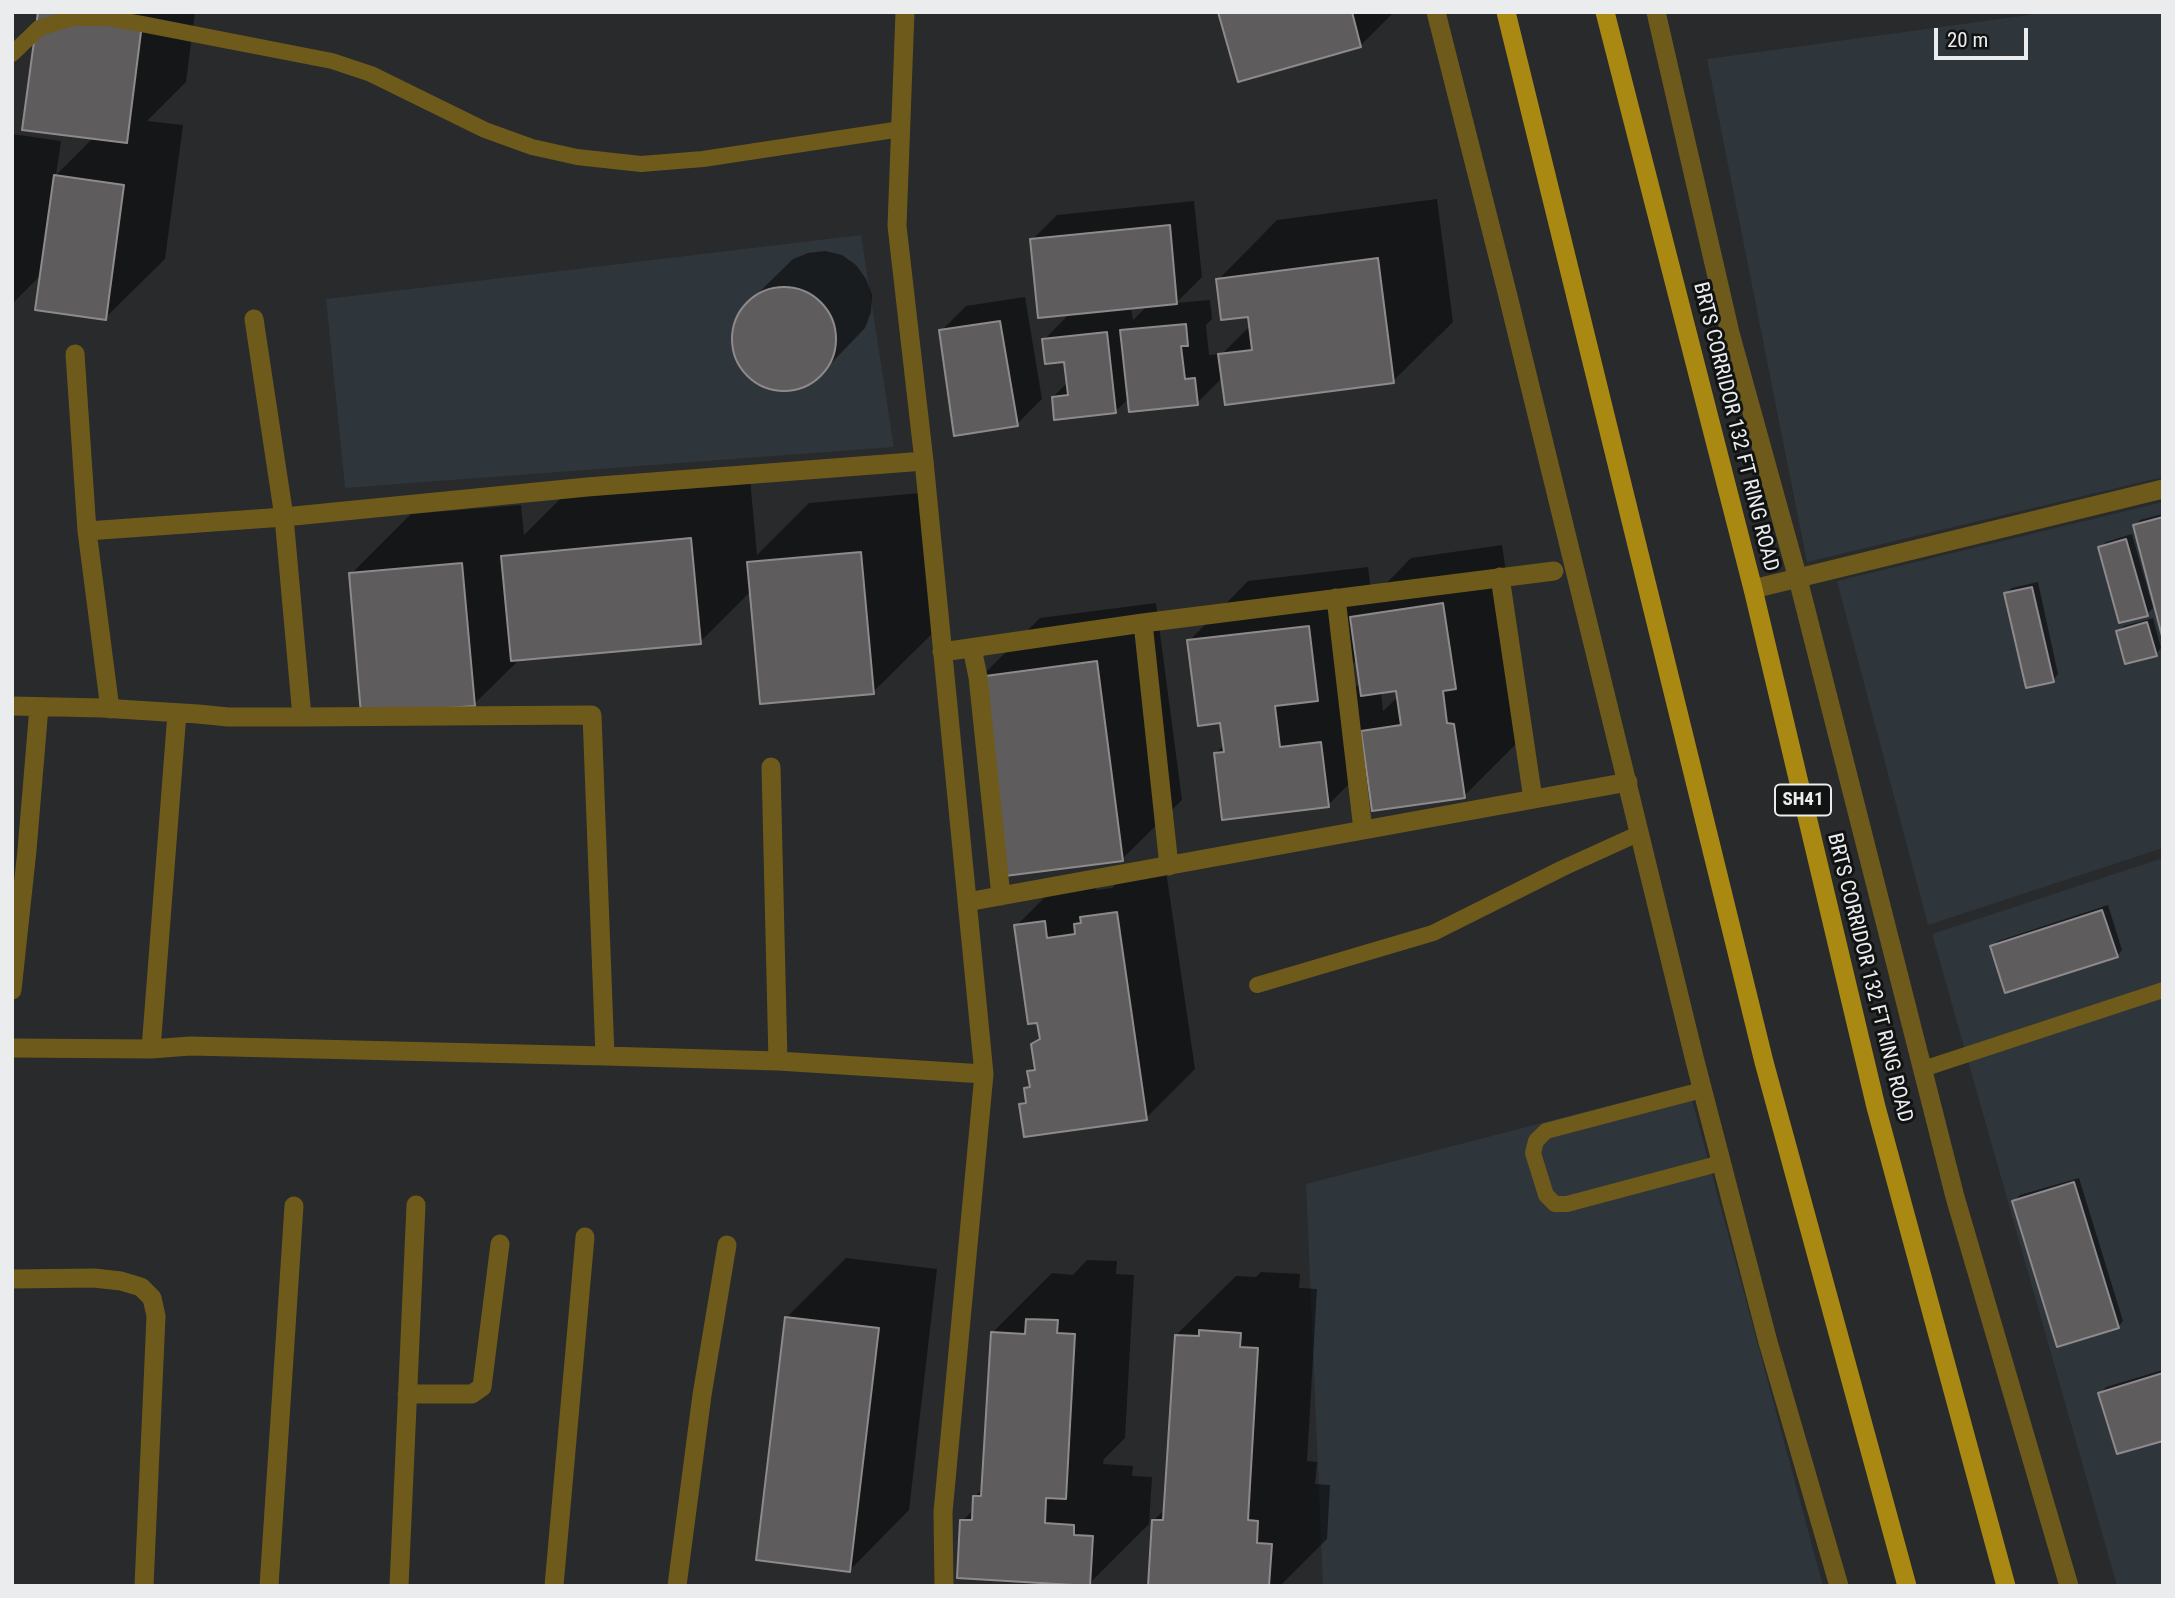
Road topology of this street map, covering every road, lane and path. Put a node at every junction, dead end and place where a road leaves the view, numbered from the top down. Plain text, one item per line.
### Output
1 (905, 12) edge
2 (1436, 12) edge
3 (1506, 12) edge
4 (1605, 12) edge
5 (1656, 12) edge
6 (12, 54) edge
7 (901, 129) junction
8 (254, 319) dead end
9 (75, 354) dead end
10 (924, 461) junction
11 (2163, 489) edge
12 (284, 517) junction
13 (87, 531) junction
14 (1554, 571) dead end
15 (1500, 577) junction
16 (1798, 579) junction
17 (1753, 589) junction
18 (1336, 598) junction
19 (1143, 623) junction
20 (972, 648) junction
21 (942, 652) junction
22 (12, 706) edge
23 (39, 707) junction
24 (110, 709) junction
25 (177, 713) junction
26 (302, 717) junction
27 (771, 767) dead end
28 (1628, 782) junction
29 (1533, 799) junction
30 (1363, 830) junction
31 (1640, 834) junction
32 (1169, 866) junction
33 (1001, 896) junction
34 (967, 902) junction
35 (1256, 985) dead end
36 (12, 990) edge
37 (2163, 990) edge
38 (12, 1048) edge
39 (151, 1049) junction
40 (605, 1056) junction
41 (778, 1061) junction
42 (1923, 1069) junction
43 (984, 1073) junction
44 (1702, 1090) junction
45 (1721, 1163) junction
46 (416, 1205) dead end
47 (294, 1206) dead end
48 (585, 1237) dead end
49 (500, 1244) dead end
50 (727, 1245) dead end
51 (12, 1279) edge
52 (407, 1394) junction
53 (144, 1586) edge
54 (269, 1586) edge
55 (399, 1586) edge
56 (554, 1586) edge
57 (677, 1586) edge
58 (944, 1586) edge
59 (1839, 1586) edge
60 (1907, 1586) edge
61 (2006, 1586) edge
62 (2069, 1586) edge

1 - 7 street
2 - 28 street
3 - 60 main road
4 - 17 main road, BRTS CORRIDOR 132 FT RING ROAD / SH41
5 - 16 street
6 - 7 lane
7 - 10 street
8 - 12 street
9 - 13 street
10 - 12 street
10 - 21 street
11 - 16 street
12 - 13 street
12 - 26 street
13 - 24 street
14 - 15 street
15 - 18 street
15 - 29 street
16 - 17 street
16 - 42 street
17 - 61 main road, BRTS CORRIDOR 132 FT RING ROAD / SH41
18 - 19 street
18 - 30 street
19 - 20 street
19 - 32 street
20 - 21 street
20 - 33 street
21 - 34 street
22 - 23 street
23 - 24 street
23 - 36 street
24 - 25 street
25 - 26 street
25 - 39 street
26 - 40 street
27 - 41 street
28 - 29 street
28 - 31 street
29 - 30 street
30 - 32 street
31 - 35 lane
31 - 44 street
32 - 33 street
33 - 34 street
34 - 43 street
37 - 42 lane
38 - 39 street
39 - 40 street
40 - 41 street
41 - 43 street
42 - 62 street
43 - 58 street
44 - 45 street
44 - 45 lane
45 - 59 street
46 - 52 street
47 - 54 street
48 - 56 street
49 - 52 street
50 - 57 street
51 - 53 street
52 - 55 street

